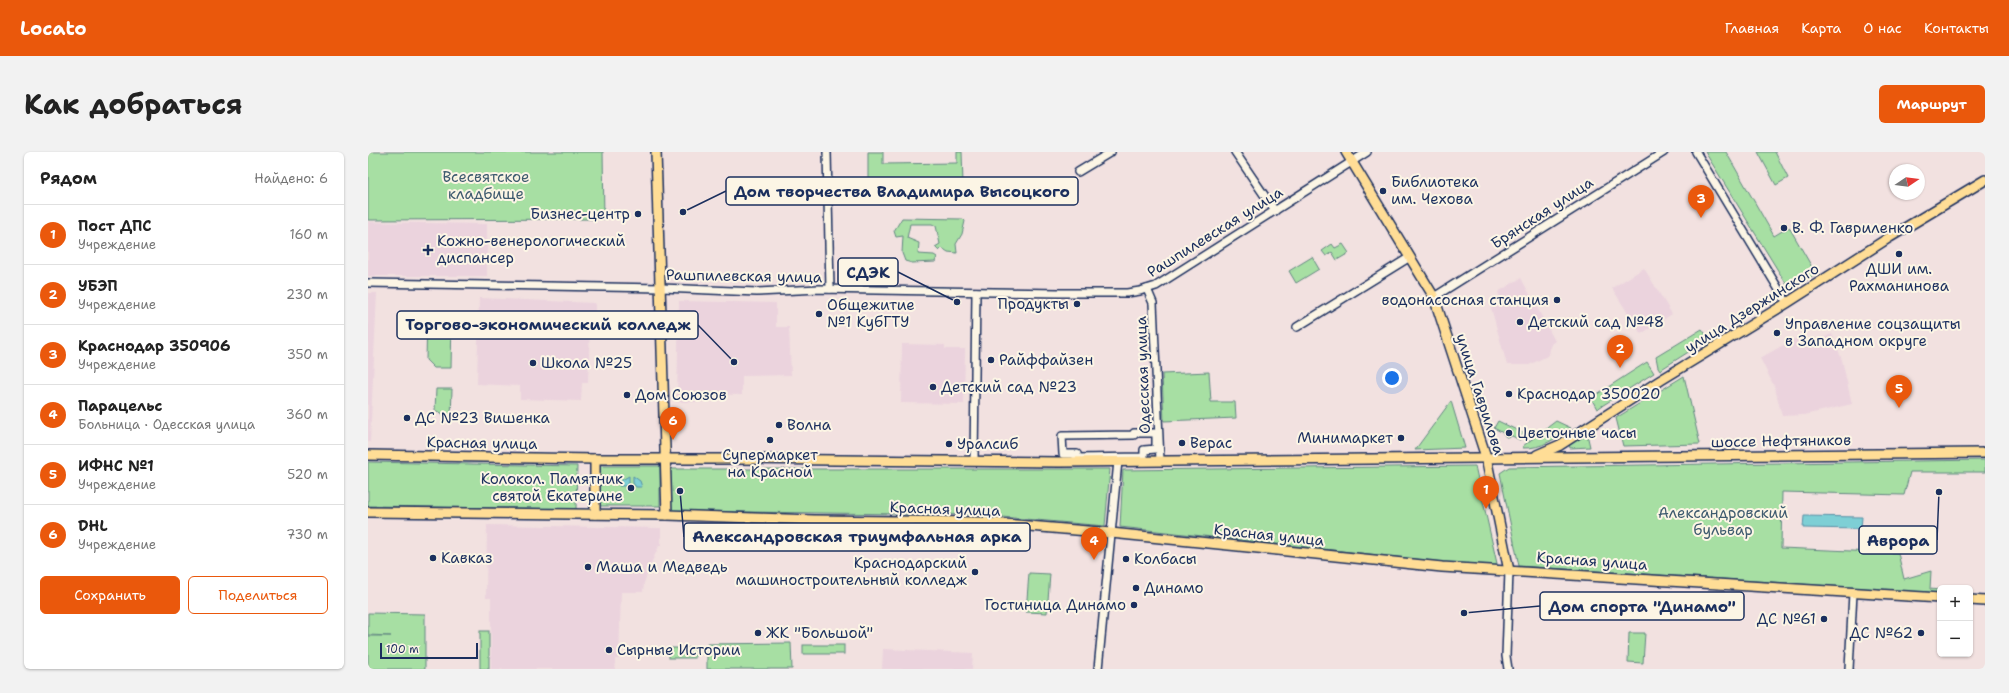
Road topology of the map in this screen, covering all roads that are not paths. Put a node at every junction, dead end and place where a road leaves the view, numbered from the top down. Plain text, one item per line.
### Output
1 (656, 152) edge
2 (827, 152) edge
3 (1111, 152) edge
4 (1235, 152) edge
5 (1346, 152) edge
6 (1367, 152) edge
7 (1664, 152) edge
8 (1696, 152) edge
9 (1352, 162) junction
10 (1078, 172) dead end
11 (1985, 180) edge
12 (1275, 211) junction
13 (1410, 257) junction
14 (368, 283) edge
15 (662, 288) junction
16 (830, 289) junction
17 (1147, 289) junction
18 (976, 292) junction
19 (1434, 297) junction
20 (1787, 303) junction
21 (1297, 327) dead end
22 (1154, 433) joint
23 (1985, 453) edge
24 (368, 455) edge
25 (1532, 456) junction
26 (1486, 457) junction
27 (1502, 457) junction
28 (1577, 458) joint
29 (595, 459) junction
30 (665, 459) junction
31 (974, 460) junction
32 (1118, 461) junction
33 (1160, 461) junction
34 (1490, 477) junction
35 (368, 512) edge
36 (595, 514) junction
37 (667, 515) junction
38 (1111, 533) junction
39 (1509, 571) junction
40 (1853, 593) junction
41 (1937, 598) edge
42 (1973, 600) edge
43 (1985, 601) edge
44 (1098, 669) edge
45 (1508, 669) edge
46 (1849, 669) edge

1 - 15 main road
2 - 16 street
3 - 10 street
4 - 12 street
5 - 9 main road, улица Гаврилова
6 - 9 street, Рашпилевская улица
7 - 19 street, Брянская улица
8 - 20 street
9 - 12 street, Рашпилевская улица
9 - 13 main road, улица Гаврилова
11 - 20 main road, улица Дзержинского
12 - 17 street, Рашпилевская улица
13 - 19 main road, улица Гаврилова
13 - 21 street
14 - 15 street, Рашпилевская улица
15 - 16 street, Рашпилевская улица
15 - 30 main road
16 - 18 street, Рашпилевская улица
17 - 18 street, Рашпилевская улица
17 - 33 street, Одесская улица
18 - 31 street
19 - 26 main road, улица Гаврилова
20 - 25 main road, улица Дзержинского
22 - 22 street
23 - 28 main road, шоссе Нефтяников
24 - 29 main road, Красная улица
25 - 27 main road, Красная улица
25 - 28 main road, Красная улица
26 - 27 main road, Красная улица
26 - 33 main road, Красная улица
26 - 34 main road, улица Гаврилова
27 - 34 main road
29 - 30 main road, Красная улица
29 - 36 main road
30 - 31 main road, Красная улица
30 - 37 main road
31 - 32 main road, Красная улица
32 - 33 main road, Красная улица
32 - 38 street
34 - 39 main road, улица Гаврилова
35 - 36 main road, Красная улица
36 - 37 main road, Красная улица
37 - 38 main road, Красная улица
38 - 39 main road, Красная улица
38 - 44 street
39 - 40 main road, Красная улица
39 - 45 street, улица Гаврилова
40 - 41 main road, Красная улица
40 - 46 street
42 - 43 main road

